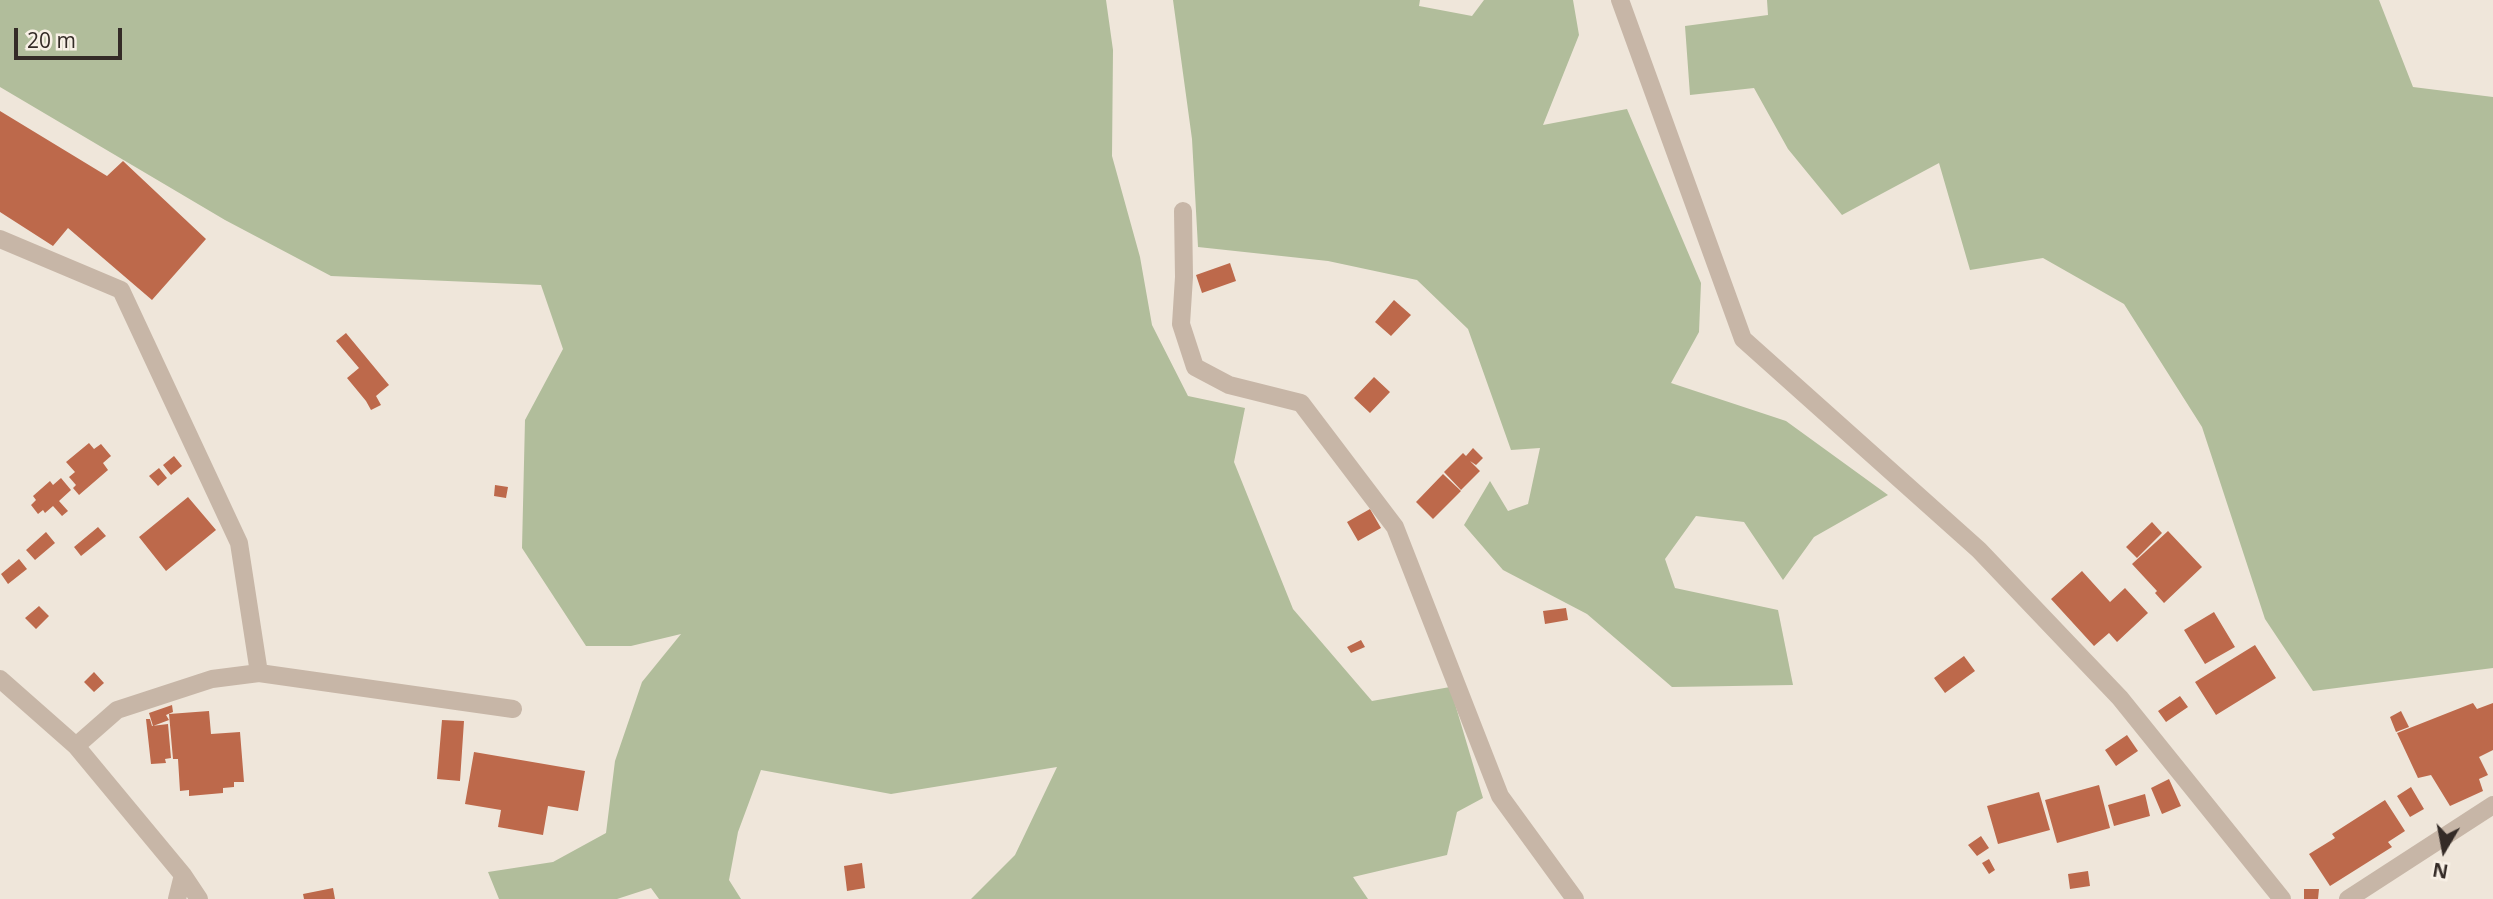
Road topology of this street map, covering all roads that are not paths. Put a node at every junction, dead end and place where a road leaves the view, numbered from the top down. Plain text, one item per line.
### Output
1 (1620, 0) edge
2 (1183, 211) dead end
3 (0, 239) edge
4 (259, 673) junction
5 (0, 679) edge
6 (513, 709) dead end
7 (76, 746) junction
8 (2493, 805) edge
9 (183, 875) junction
10 (177, 899) edge
11 (199, 899) edge
12 (1575, 899) edge
13 (2283, 899) edge
14 (2348, 899) edge

1 - 13 street
2 - 12 street
3 - 4 street
4 - 6 street
4 - 7 street
5 - 7 street
7 - 9 street
8 - 14 street
9 - 10 street
9 - 11 street

